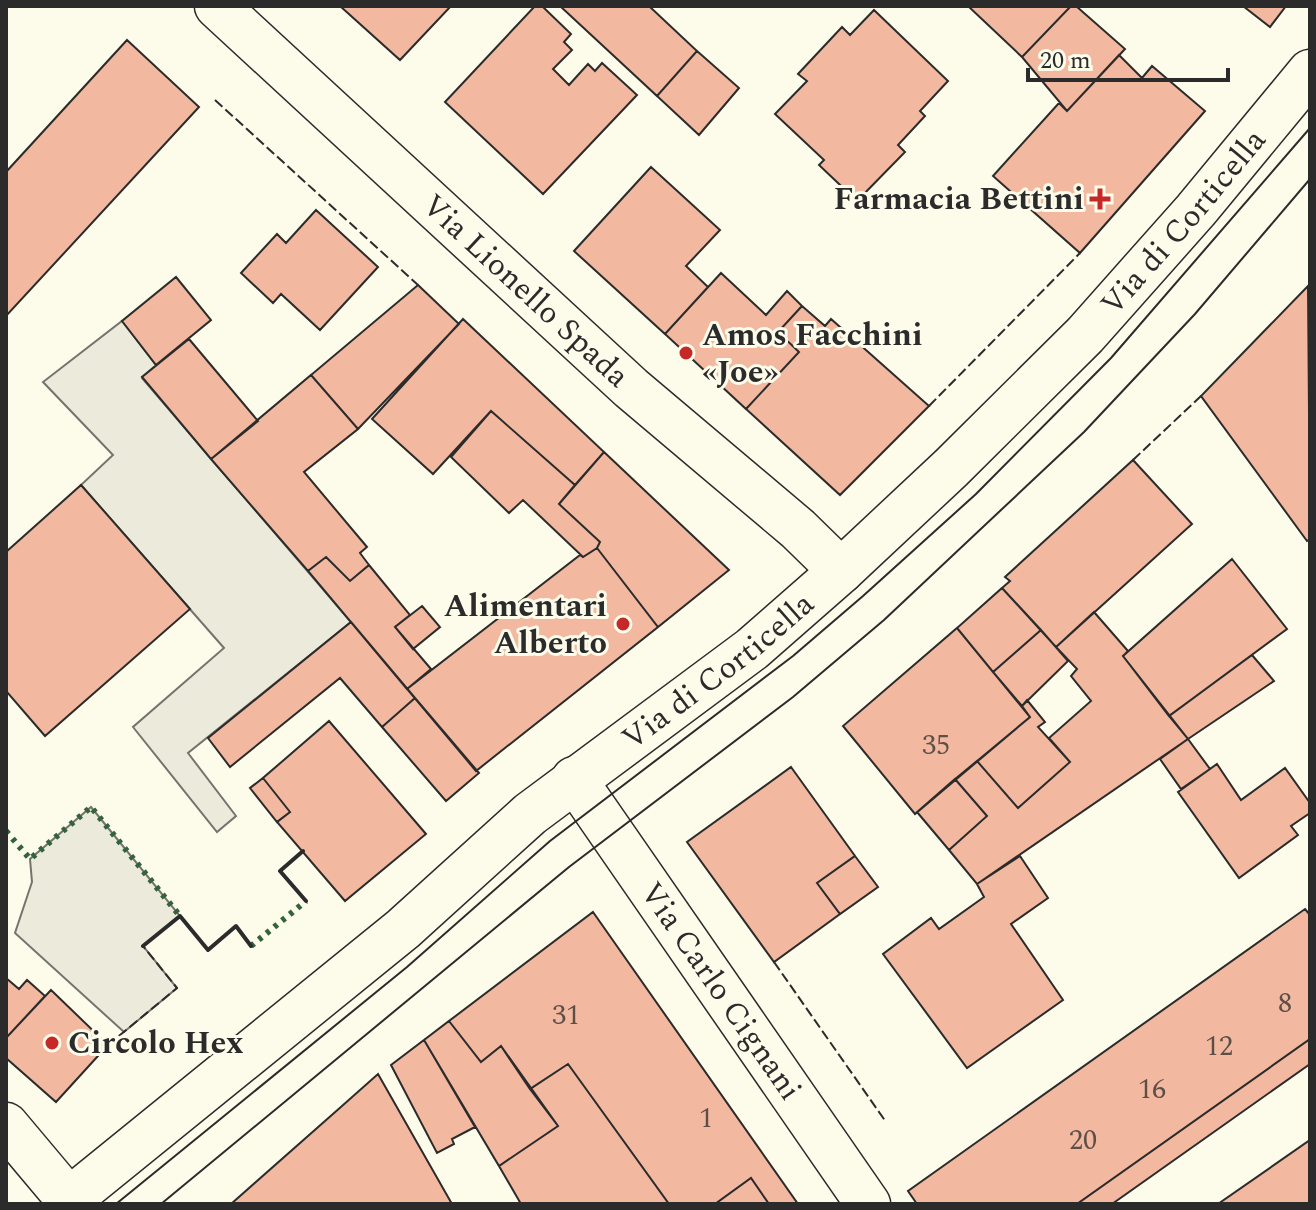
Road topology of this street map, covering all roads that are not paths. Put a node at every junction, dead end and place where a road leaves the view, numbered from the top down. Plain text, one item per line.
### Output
1 (217, 6) edge
2 (1310, 72) edge
3 (841, 571) junction
4 (574, 779) junction
5 (6, 1125) edge
6 (66, 1202) edge
7 (868, 1204) edge

1 - 3 main road, Via Lionello Spada
2 - 3 main road, Via di Corticella
3 - 4 main road, Via di Corticella
4 - 6 main road, Via di Corticella
4 - 7 main road, Via Carlo Cignani
5 - 6 main road

